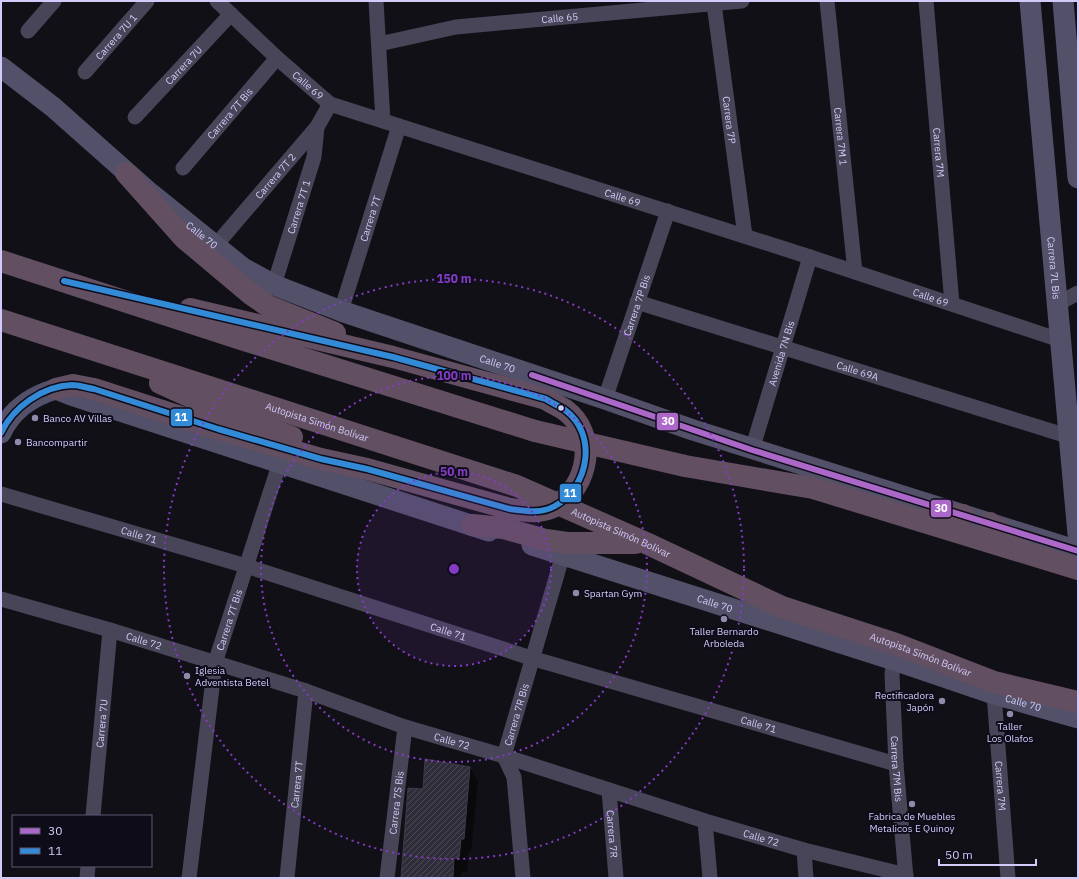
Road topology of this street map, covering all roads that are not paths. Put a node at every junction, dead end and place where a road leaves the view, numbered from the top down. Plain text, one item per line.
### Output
1 (54, 1) edge
2 (147, 1) edge
3 (217, 1) edge
4 (376, 1) edge
5 (742, 1) edge
6 (827, 1) edge
7 (926, 1) edge
8 (1030, 1) edge
9 (1063, 1) edge
10 (714, 4) junction
11 (231, 14) junction
12 (28, 31) dead end
13 (379, 44) junction
14 (277, 58) junction
15 (1, 67) edge
16 (85, 72) dead end
17 (330, 104) junction
18 (135, 117) dead end
19 (383, 121) junction
20 (399, 126) junction
21 (317, 127) junction
22 (183, 168) dead end
23 (126, 174) junction
24 (1078, 178) edge
25 (668, 211) junction
26 (745, 236) junction
27 (216, 246) junction
28 (810, 257) junction
29 (1, 261) edge
30 (855, 272) junction
31 (64, 281) junction
32 (274, 285) junction
33 (1078, 293) edge
34 (637, 302) junction
35 (952, 304) junction
36 (1057, 304) junction
37 (341, 311) junction
38 (1, 320) edge
39 (51, 335) junction
40 (1060, 340) junction
41 (782, 347) junction
42 (393, 357) junction
43 (56, 389) junction
44 (605, 399) junction
45 (1, 433) edge
46 (1073, 438) edge
47 (752, 450) junction
48 (280, 462) junction
49 (367, 469) junction
50 (1, 494) edge
51 (963, 515) junction
52 (917, 520) junction
53 (990, 523) junction
54 (472, 525) junction
55 (1078, 534) edge
56 (646, 543) junction
57 (1078, 551) edge
58 (1028, 553) junction
59 (563, 554) junction
60 (246, 566) junction
61 (1078, 569) edge
62 (1, 599) edge
63 (110, 630) junction
64 (895, 652) junction
65 (532, 658) junction
66 (215, 663) junction
67 (994, 688) junction
68 (306, 691) junction
69 (1078, 702) edge
70 (1078, 718) edge
71 (405, 727) junction
72 (504, 756) junction
73 (896, 764) junction
74 (609, 790) junction
75 (92, 815) edge
76 (705, 821) junction
77 (804, 850) junction
78 (88, 867) edge
79 (906, 876) edge
80 (87, 878) edge
81 (189, 878) edge
82 (287, 878) edge
83 (387, 878) edge
84 (523, 878) edge
85 (616, 878) edge
86 (710, 878) edge
87 (806, 878) edge
88 (1008, 878) edge

1 - 12 street
2 - 16 street, Carrera 7U 1
3 - 11 street, Calle 69
4 - 13 street
5 - 10 street, Calle 65
6 - 30 street, Carrera 7M 1
7 - 35 street, Carrera 7M
8 - 36 street, Carrera 7L Bis
9 - 24 street
10 - 13 street, Calle 65
10 - 26 street, Carrera 7P
11 - 14 street, Calle 69
11 - 18 street, Carrera 7U
13 - 19 street
14 - 17 street, Calle 69
14 - 22 street, Carrera 7T Bis
15 - 23 street, Calle 70
17 - 19 street, Calle 69
17 - 21 street, Carrera 7T 2
19 - 20 street, Calle 69
20 - 25 street, Calle 69
20 - 37 street, Carrera 7T
21 - 27 street, Carrera 7T 2
21 - 32 street, Carrera 7T 1
23 - 27 street, Calle 70
23 - 42 highway
25 - 26 street, Calle 69
25 - 34 street, Carrera 7P Bis
26 - 28 street, Calle 69
27 - 32 street, Calle 70
28 - 30 street, Calle 69
28 - 41 street, Avenida 7N Bis
29 - 31 highway
30 - 35 street, Calle 69
31 - 42 highway
31 - 52 highway
32 - 37 street, Calle 70
33 - 36 street
34 - 41 street, Calle 69A
34 - 44 street, Carrera 7P Bis
35 - 40 street, Calle 69
36 - 40 street, Carrera 7L Bis
37 - 44 street, Calle 70
38 - 39 highway, Autopista Simón Bolívar
39 - 49 highway
39 - 56 highway, Autopista Simón Bolívar
40 - 46 street, Carrera 7L Bis
41 - 46 street, Calle 69A
41 - 47 street, Avenida 7N Bis
42 - 49 highway, bridge
43 - 45 street
43 - 48 street, Calle 70
43 - 49 highway
44 - 47 street, Calle 70
46 - 55 street, Carrera 7L Bis
47 - 51 street, Calle 70
48 - 54 street, Calle 70
48 - 60 street, Carrera 7T Bis
50 - 60 street, Calle 71
51 - 52 highway
51 - 53 street, Calle 70
52 - 58 highway
53 - 57 street, Calle 70
53 - 58 highway
54 - 56 highway
54 - 59 street, Calle 70
56 - 64 highway, Autopista Simón Bolívar
58 - 61 highway
59 - 64 street, Calle 70
59 - 65 street, Carrera 7R Bis
60 - 65 street, Calle 71
60 - 66 street, Carrera 7T Bis
62 - 63 street, Calle 72
63 - 66 street, Calle 72
63 - 75 street, Carrera 7U
64 - 67 highway, Autopista Simón Bolívar
64 - 67 highway
64 - 73 street, Carrera 7M Bis
65 - 72 street, Carrera 7R Bis
65 - 73 street, Calle 71
66 - 68 street, Calle 72
66 - 81 street, Carrera 7T Bis
67 - 69 highway, Autopista Simón Bolívar
67 - 70 street, Calle 70
67 - 88 street, Carrera 7M
68 - 71 street, Calle 72
68 - 82 street, Carrera 7T
71 - 72 street, Calle 72
71 - 83 street, Carrera 7S Bis
72 - 74 street, Calle 72
72 - 84 street, Carrera 7R Bis
73 - 79 street, Carrera 7M Bis
74 - 76 street, Calle 72
74 - 85 street, Carrera 7R
76 - 77 street, Calle 72
76 - 86 street
77 - 79 street, Calle 72
77 - 87 street
78 - 80 street

